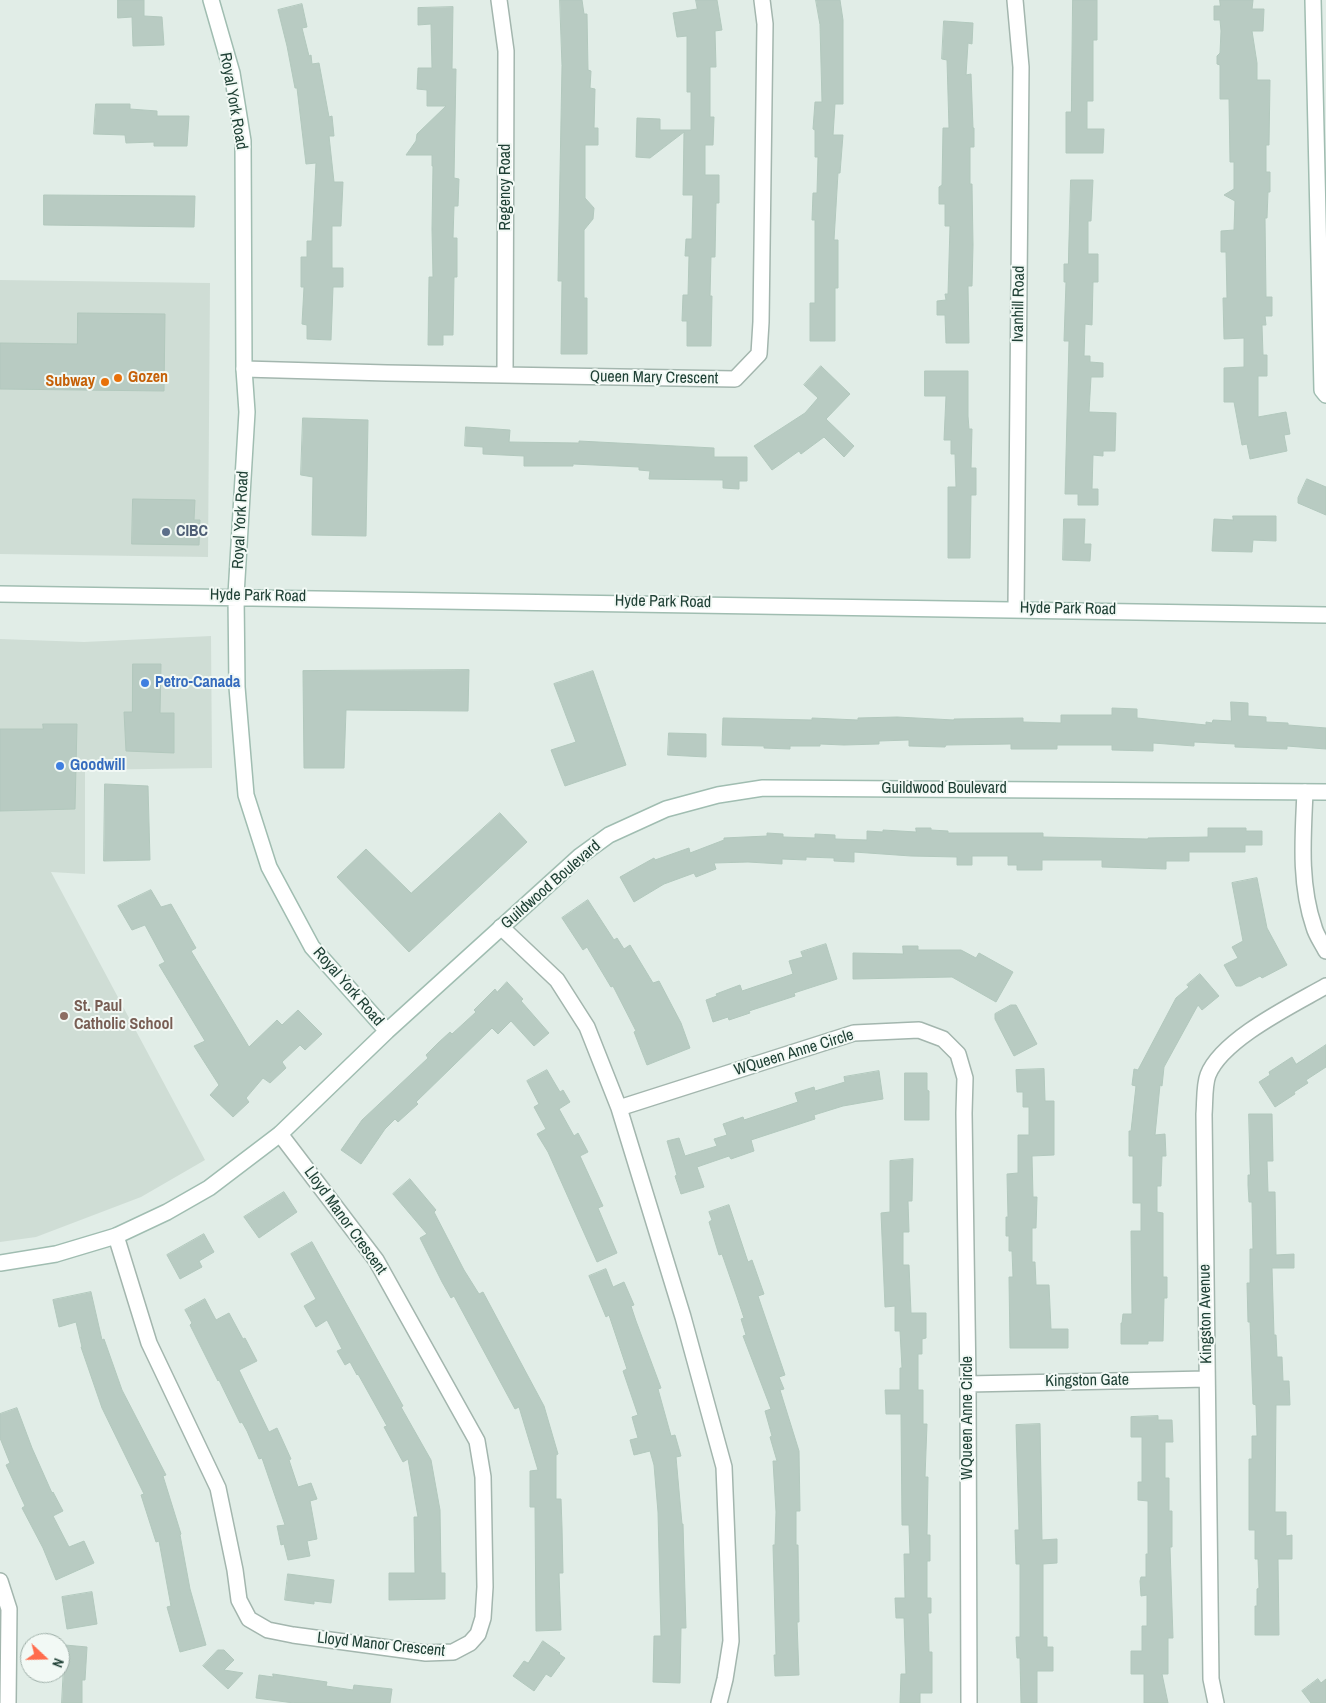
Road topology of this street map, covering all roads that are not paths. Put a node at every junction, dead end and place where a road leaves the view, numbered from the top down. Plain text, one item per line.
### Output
1 (211, 0) edge
2 (499, 0) edge
3 (762, 0) edge
4 (1015, 0) edge
5 (1313, 0) edge
6 (1320, 105) edge
7 (244, 369) junction
8 (506, 375) junction
9 (1326, 395) edge
10 (0, 594) edge
11 (236, 595) junction
12 (1016, 607) junction
13 (1326, 614) edge
14 (1305, 792) junction
15 (1326, 792) edge
16 (501, 926) junction
17 (1326, 951) edge
18 (1326, 986) edge
19 (387, 1031) junction
20 (619, 1108) junction
21 (280, 1134) junction
22 (116, 1236) junction
23 (0, 1263) edge
24 (1207, 1379) junction
25 (968, 1384) junction
26 (0, 1581) edge
27 (8, 1703) edge
28 (719, 1703) edge
29 (969, 1703) edge
30 (1216, 1703) edge

1 - 7 street, Royal York Road
2 - 8 street, Regency Road
3 - 8 street, Queen Mary Crescent
4 - 12 street, Ivanhill Road
5 - 6 street
6 - 9 street
7 - 8 street, Queen Mary Crescent
7 - 11 street, Royal York Road
10 - 11 street, Hyde Park Road
11 - 12 street, Hyde Park Road
11 - 19 street, Royal York Road
12 - 13 street, Hyde Park Road
14 - 15 street, Guildwood Boulevard
14 - 16 street, Guildwood Boulevard
14 - 17 street
16 - 19 street, Guildwood Boulevard
16 - 20 street
18 - 24 street, Kingston Avenue
19 - 21 street, Guildwood Boulevard
20 - 25 street, WQueen Anne Circle
20 - 28 street
21 - 22 street, Guildwood Boulevard
21 - 22 street, Lloyd Manor Crescent
22 - 23 street, Guildwood Boulevard
24 - 25 street, Kingston Gate
24 - 30 street, Kingston Avenue
25 - 29 street, WQueen Anne Circle
26 - 27 street

